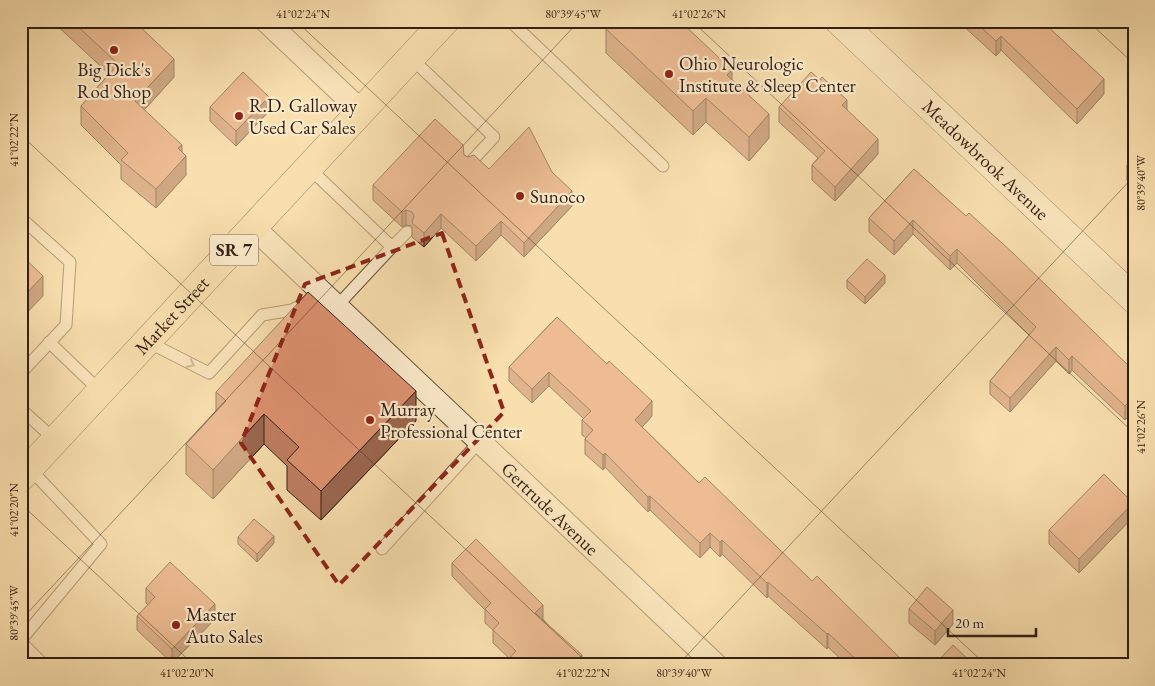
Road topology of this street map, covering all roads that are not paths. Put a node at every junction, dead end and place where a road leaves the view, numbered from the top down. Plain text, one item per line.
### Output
1 (266, 21) edge
2 (510, 21) edge
3 (839, 21) edge
4 (435, 27) edge
5 (411, 58) junction
6 (361, 111) junction
7 (469, 164) edge
8 (663, 166) dead end
9 (309, 168) junction
10 (21, 218) edge
11 (254, 228) junction
12 (407, 232) dead end
13 (392, 247) junction
14 (330, 299) junction
15 (1134, 300) edge
16 (49, 342) junction
17 (148, 342) junction
18 (21, 373) edge
19 (101, 392) junction
20 (21, 409) edge
21 (56, 441) junction
22 (480, 442) junction
23 (25, 473) edge
24 (382, 549) dead end
25 (21, 641) edge
26 (44, 665) edge
27 (716, 665) edge

1 - 6 street
2 - 8 lane
3 - 15 street, Meadowbrook Avenue
4 - 5 main road, Market Street / SR 7
5 - 6 main road, Market Street / SR 7
5 - 7 lane
6 - 9 main road, Market Street / SR 7
9 - 11 main road, Market Street / SR 7
9 - 13 lane
10 - 16 lane
11 - 14 street, Gertrude Avenue
11 - 17 main road, Market Street / SR 7
12 - 13 lane
13 - 14 lane
17 -> 14 lane
14 - 22 street, Gertrude Avenue
16 - 18 lane
16 - 19 lane
17 - 19 main road, Market Street / SR 7
19 - 21 main road, Market Street / SR 7
20 - 21 lane
21 - 23 main road, Market Street / SR 7
22 - 24 lane
22 - 27 street, Gertrude Avenue
23 - 25 lane
25 - 26 lane

